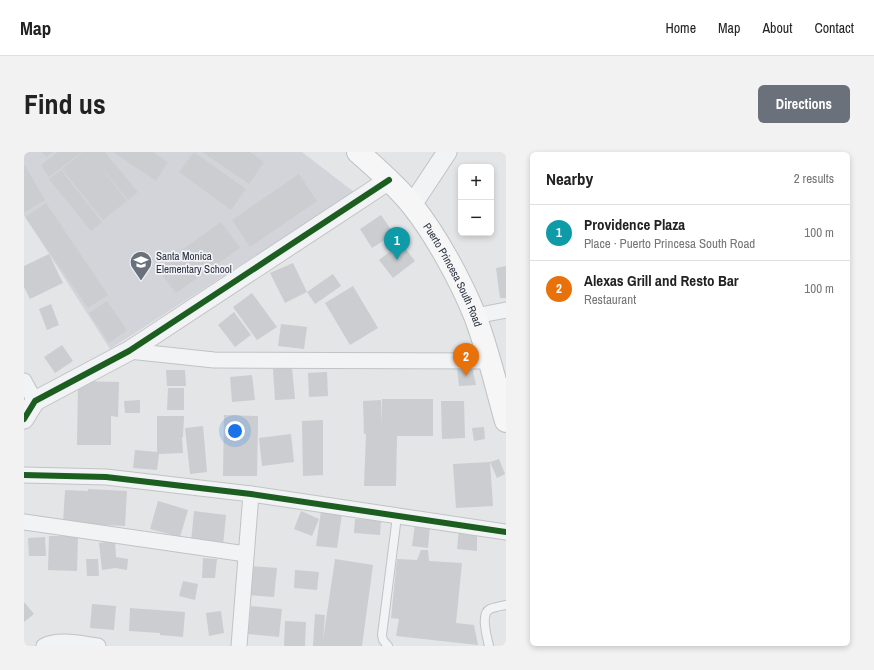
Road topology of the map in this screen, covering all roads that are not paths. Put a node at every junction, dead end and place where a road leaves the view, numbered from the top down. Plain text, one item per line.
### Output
1 (358, 152) edge
2 (447, 152) edge
3 (389, 180) junction
4 (412, 205) junction
5 (506, 310) edge
6 (475, 316) junction
7 (129, 351) junction
8 (489, 361) junction
9 (24, 381) edge
10 (35, 401) junction
11 (24, 418) edge
12 (506, 421) edge
13 (24, 475) edge
14 (251, 494) junction
15 (397, 516) junction
16 (24, 522) edge
17 (506, 532) edge
18 (246, 554) junction
19 (506, 605) edge
20 (44, 646) edge
21 (98, 646) edge
22 (239, 646) edge
23 (388, 646) edge
24 (489, 646) edge

1 - 3 main road, Puerto Princesa South Road
2 - 4 street
3 - 4 main road, Puerto Princesa South Road
3 - 7 street
4 - 6 main road, Puerto Princesa South Road
5 - 6 street
6 - 8 main road, Puerto Princesa South Road
7 - 8 street
7 - 10 street
8 - 12 main road, Puerto Princesa South Road
9 - 10 street
10 - 11 street
13 - 14 street
14 - 15 street
14 - 18 street
15 - 17 street
15 - 23 lane
16 - 18 street
18 - 22 street
19 - 24 lane
20 - 21 street

